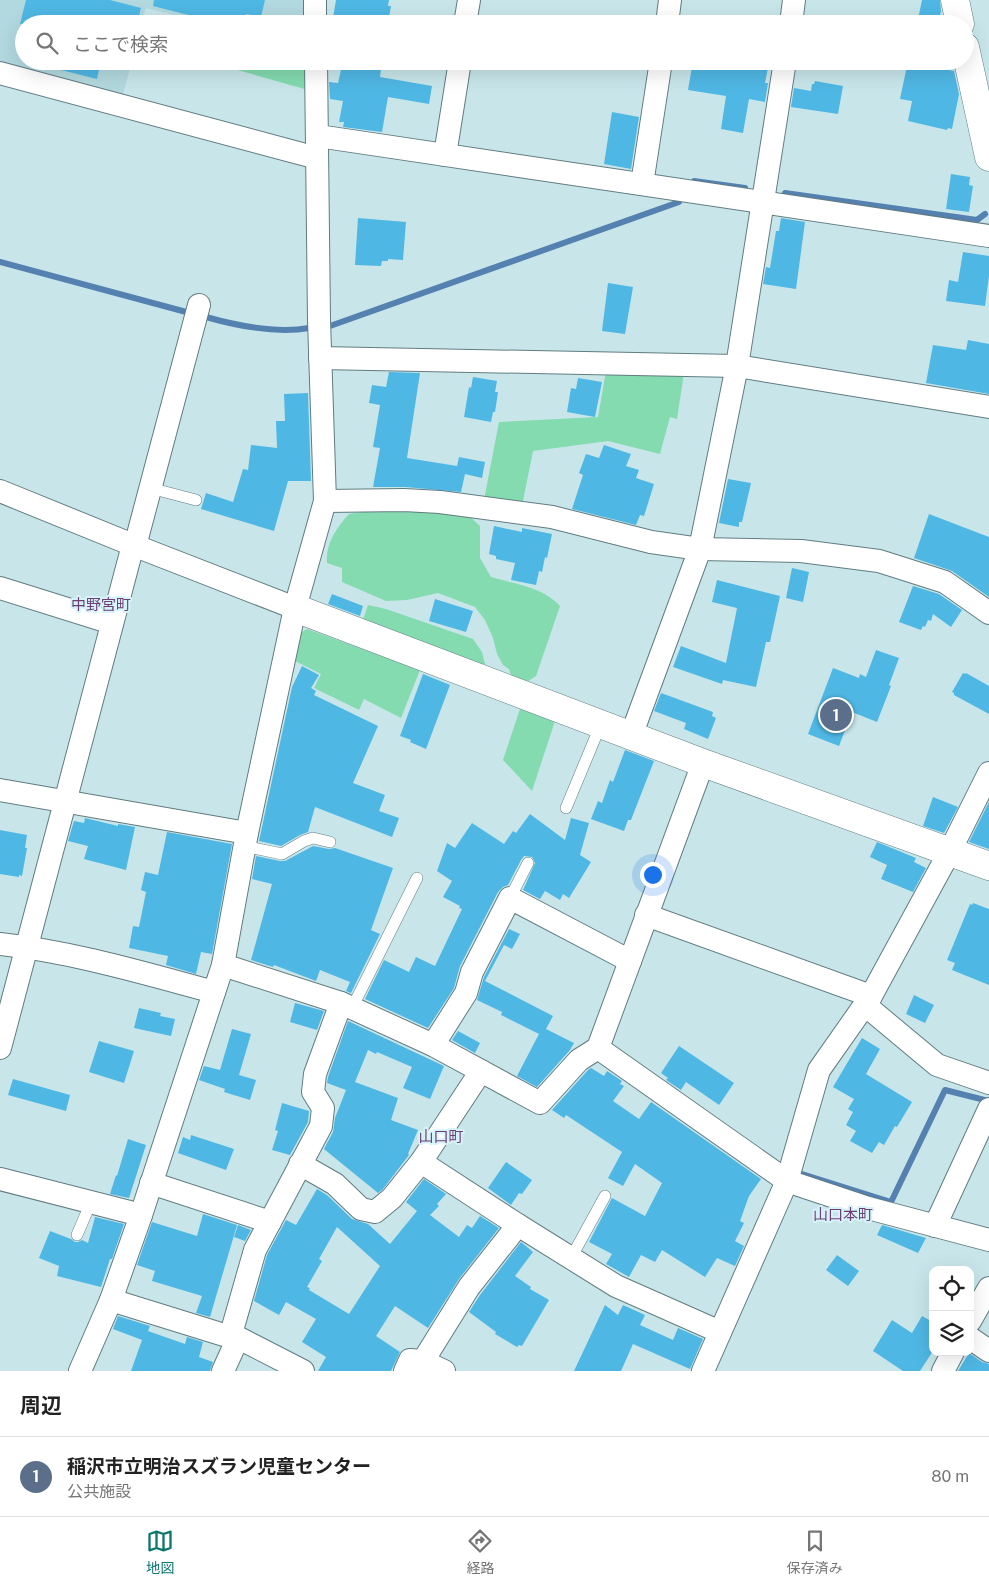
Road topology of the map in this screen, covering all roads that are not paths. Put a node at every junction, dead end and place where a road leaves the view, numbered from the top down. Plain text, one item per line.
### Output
1 (315, 0) edge
2 (469, 0) edge
3 (670, 0) edge
4 (794, 0) edge
5 (955, 0) edge
6 (316, 15) edge
7 (466, 15) edge
8 (668, 15) edge
9 (792, 15) edge
10 (958, 15) edge
11 (316, 70) edge
12 (459, 70) edge
13 (660, 70) edge
14 (784, 70) edge
15 (970, 70) edge
16 (0, 74) edge
17 (318, 136) junction
18 (445, 155) junction
19 (317, 158) junction
20 (989, 158) edge
21 (642, 184) junction
22 (763, 202) junction
23 (989, 236) edge
24 (200, 305) dead end
25 (320, 358) junction
26 (737, 366) junction
27 (989, 407) edge
28 (150, 488) junction
29 (0, 491) edge
30 (196, 500) dead end
31 (325, 501) junction
32 (134, 546) junction
33 (700, 549) junction
34 (0, 588) edge
35 (296, 608) junction
36 (989, 613) edge
37 (112, 623) junction
38 (601, 724) junction
39 (631, 736) junction
40 (703, 763) junction
41 (989, 773) edge
42 (0, 790) edge
43 (65, 802) junction
44 (566, 808) dead end
45 (246, 840) junction
46 (330, 842) dead end
47 (950, 852) junction
48 (528, 863) dead end
49 (989, 866) edge
50 (416, 878) dead end
51 (510, 898) junction
52 (646, 916) junction
53 (0, 944) edge
54 (27, 947) junction
55 (630, 961) junction
56 (223, 965) junction
57 (214, 992) junction
58 (868, 1001) junction
59 (347, 1006) junction
60 (433, 1045) junction
61 (0, 1048) edge
62 (598, 1048) junction
63 (482, 1071) junction
64 (989, 1083) edge
65 (989, 1109) edge
66 (422, 1162) junction
67 (300, 1164) junction
68 (0, 1179) edge
69 (787, 1181) junction
70 (151, 1183) junction
71 (605, 1196) dead end
72 (91, 1202) junction
73 (141, 1215) junction
74 (270, 1222) junction
75 (518, 1225) junction
76 (934, 1226) junction
77 (77, 1235) dead end
78 (989, 1240) edge
79 (572, 1258) junction
80 (989, 1288) edge
81 (111, 1300) junction
82 (974, 1314) edge
83 (720, 1332) junction
84 (235, 1336) junction
85 (974, 1341) edge
86 (989, 1351) edge
87 (951, 1356) edge
88 (414, 1366) edge
89 (80, 1371) edge
90 (223, 1371) edge
91 (303, 1371) edge
92 (444, 1371) edge
93 (703, 1371) edge
94 (943, 1371) edge

1 - 6 street
2 - 7 street
3 - 8 street
4 - 9 street
5 - 10 street
11 - 17 street
12 - 18 street
13 - 21 street
14 - 22 street
15 - 20 street
16 - 19 street
17 - 18 street
17 - 19 street
18 - 21 street
19 - 25 street
21 - 22 street
22 - 23 street
22 - 26 street
24 - 28 street
25 - 26 street
25 - 31 street
26 - 27 street
26 - 33 street
28 - 30 lane
28 - 32 street
29 - 32 street
31 - 33 street
31 - 35 street
32 - 35 street
32 - 37 street
33 - 36 street
33 - 39 street
34 - 37 street
35 - 38 street
35 - 45 street
37 - 43 street
38 - 39 street
38 - 44 lane
39 - 40 street
40 - 47 street
40 - 52 street
41 - 47 street
42 - 43 street
43 - 45 street
43 - 54 street
45 - 46 lane
45 - 56 street
47 - 49 street
47 - 58 street
48 - 51 lane
50 - 59 lane
51 - 55 street
51 - 60 street
52 - 55 street
52 - 58 street
53 - 54 street
54 - 57 street
54 - 61 street
55 - 62 street
56 - 57 street
56 - 59 street
57 - 70 street
58 - 64 street
58 - 69 street
59 - 60 street
59 - 67 street
60 - 63 street
62 - 63 street
62 - 69 street
63 - 66 street
65 - 76 street
66 - 67 street
66 - 75 street
67 - 74 street
68 - 72 street
69 - 76 street
69 - 83 street
70 - 73 street
70 - 74 street
71 - 79 lane
72 - 73 street
72 - 77 lane
73 - 81 street
74 - 84 street
75 - 79 street
75 - 88 street
76 - 78 street
79 - 83 street
80 - 82 street
81 - 84 street
81 - 89 street
83 - 93 street
84 - 90 street
84 - 91 street
85 - 86 street
87 - 94 street
88 - 92 street

